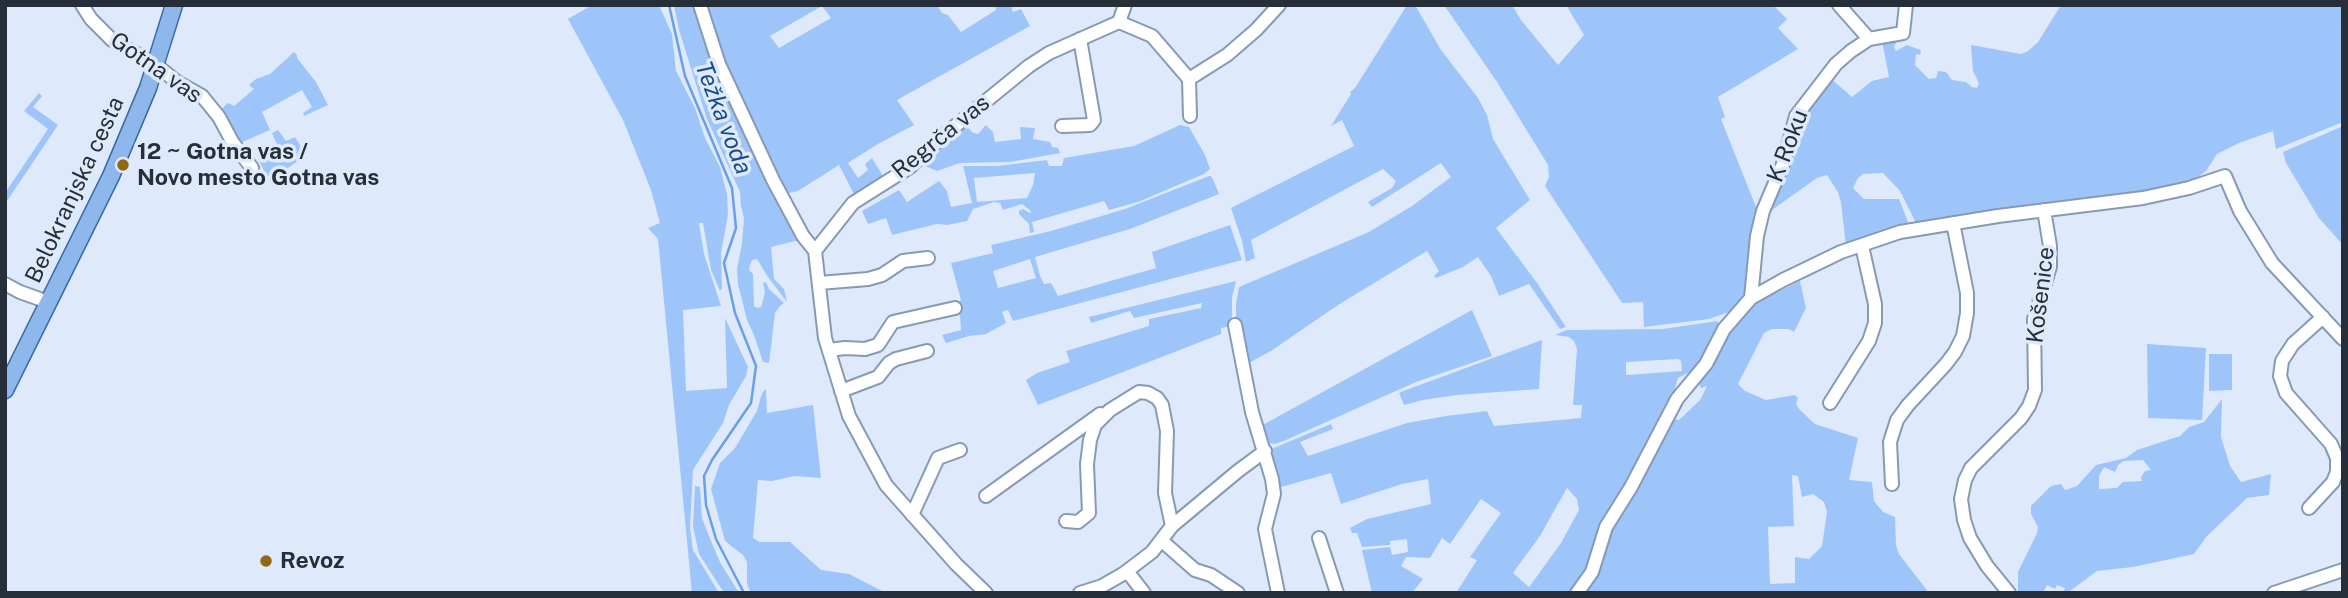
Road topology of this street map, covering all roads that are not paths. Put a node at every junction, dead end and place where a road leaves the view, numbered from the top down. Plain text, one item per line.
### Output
1 (82, 5) edge
2 (174, 5) edge
3 (700, 5) edge
4 (1125, 5) edge
5 (1279, 5) edge
6 (1839, 5) edge
7 (1906, 5) edge
8 (1119, 22) junction
9 (1080, 39) junction
10 (1869, 39) junction
11 (156, 65) junction
12 (1189, 79) junction
13 (1190, 116) dead end
14 (1062, 126) dead end
15 (252, 168) dead end
16 (2044, 210) junction
17 (1953, 223) junction
18 (1862, 246) junction
19 (815, 251) junction
20 (928, 258) dead end
21 (820, 283) junction
22 (5, 284) edge
23 (1751, 298) junction
24 (48, 302) junction
25 (955, 308) dead end
26 (2323, 317) junction
27 (1235, 326) dead end
28 (2343, 339) edge
29 (828, 350) junction
30 (927, 351) dead end
31 (6, 387) edge
32 (841, 391) junction
33 (1830, 403) dead end
34 (1110, 410) junction
35 (960, 450) dead end
36 (1265, 452) junction
37 (1892, 484) dead end
38 (986, 496) dead end
39 (2309, 508) dead end
40 (912, 515) junction
41 (1066, 521) dead end
42 (1172, 526) junction
43 (1319, 538) dead end
44 (1162, 541) junction
45 (2343, 570) edge
46 (1127, 571) junction
47 (986, 593) edge
48 (1080, 593) edge
49 (1143, 593) edge
50 (1238, 593) edge
51 (1278, 593) edge
52 (1337, 593) edge
53 (1577, 593) edge
54 (2009, 593) edge
55 (2274, 593) edge

1 - 11 street, Gotna vas
2 - 11 main road, Belokranjska cesta
3 - 19 street
4 - 8 street
5 - 12 street
6 - 10 street
7 - 10 street, K Roku
8 - 9 street, Regrča vas
8 - 12 street
9 - 14 street
9 - 19 street, Regrča vas
10 - 23 street, K Roku
11 - 15 street, Gotna vas
11 - 24 main road, Belokranjska cesta
12 - 13 street
16 - 17 street
16 - 26 street
16 - 54 street, Košenice
17 - 18 street
17 - 37 street
18 - 23 street
18 - 33 street
19 - 21 street
20 - 21 street
21 - 29 street
22 - 24 street
23 - 53 street
24 - 31 main road, Belokranjska cesta
25 - 29 street
26 - 28 street
26 - 39 street
27 - 36 street
29 - 32 street
30 - 32 street
32 - 40 street
34 - 38 street
34 - 41 street
34 - 42 street
35 - 40 street
36 - 42 street
36 - 51 street
40 - 47 street
42 - 44 street
43 - 52 street
44 - 46 street
44 - 50 street
45 - 55 street
46 - 48 street
46 - 49 street

